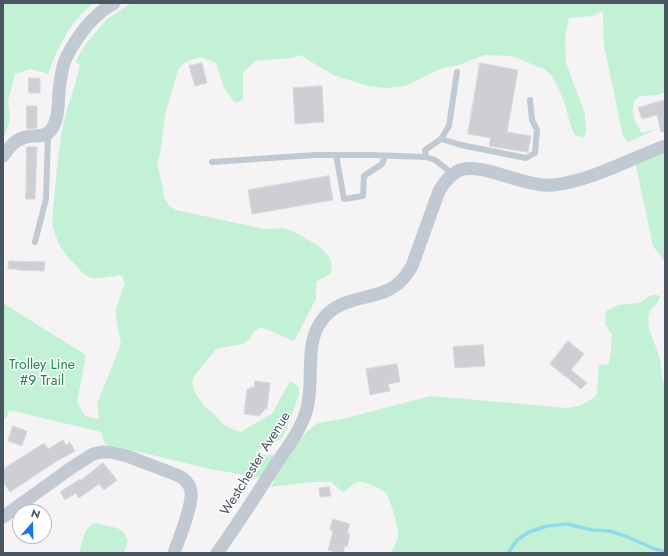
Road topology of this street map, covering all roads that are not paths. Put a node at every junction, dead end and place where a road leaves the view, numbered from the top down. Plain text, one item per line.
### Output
1 (114, 3) edge
2 (458, 72) dead end
3 (530, 100) dead end
4 (48, 134) junction
5 (441, 139) junction
6 (665, 146) edge
7 (336, 155) junction
8 (3, 156) edge
9 (385, 156) junction
10 (426, 157) junction
11 (212, 162) dead end
12 (453, 174) junction
13 (35, 242) dead end
14 (3, 517) edge
15 (174, 553) edge
16 (218, 553) edge

1 - 4 street
2 - 5 lane
3 - 5 lane
4 - 8 street
4 - 13 lane
5 - 10 lane
6 - 12 street
7 - 9 lane
7 - 9 lane
7 - 11 lane
9 - 10 lane
10 - 12 lane
12 - 16 street, Westchester Avenue
14 - 15 street

